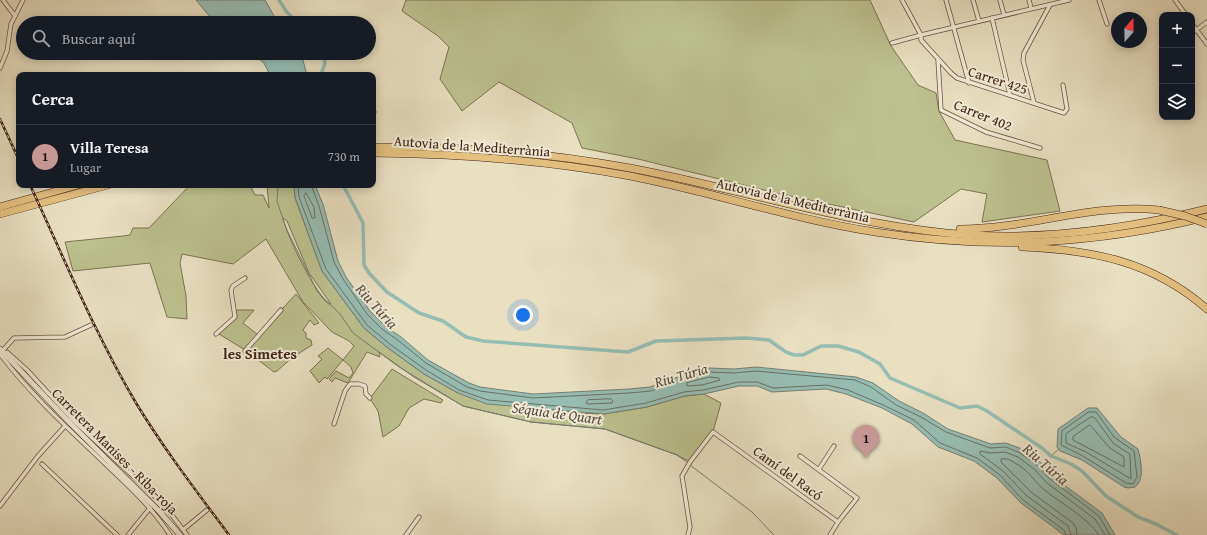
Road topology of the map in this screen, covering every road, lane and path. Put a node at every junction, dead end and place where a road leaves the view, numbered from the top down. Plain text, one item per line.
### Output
1 (3, 0) edge
2 (23, 0) edge
3 (902, 0) edge
4 (946, 0) edge
5 (973, 0) edge
6 (1000, 0) edge
7 (1029, 0) edge
8 (1069, 0) edge
9 (1099, 0) edge
10 (1175, 0) edge
11 (1059, 1) edge
12 (1050, 5) junction
13 (1031, 8) junction
14 (1184, 12) edge
15 (1004, 15) junction
16 (15, 16) junction
17 (992, 18) junction
18 (979, 21) junction
19 (1207, 22) edge
20 (1107, 24) dead end
21 (954, 28) junction
22 (1196, 30) joint
23 (920, 36) junction
24 (892, 43) dead end
25 (1207, 44) edge
26 (938, 59) junction
27 (0, 68) edge
28 (969, 83) junction
29 (1063, 85) dead end
30 (1010, 95) junction
31 (1034, 103) junction
32 (376, 147) edge
33 (1040, 148) dead end
34 (376, 153) edge
35 (67, 188) edge
36 (97, 188) edge
37 (0, 207) edge
38 (1207, 208) edge
39 (0, 214) edge
40 (1207, 217) edge
41 (1207, 224) edge
42 (904, 228) junction
43 (990, 244) junction
44 (245, 278) dead end
45 (1207, 309) edge
46 (282, 310) dead end
47 (91, 325) dead end
48 (216, 334) dead end
49 (3, 348) edge
50 (245, 351) dead end
51 (0, 354) edge
52 (370, 398) dead end
53 (334, 424) dead end
54 (65, 426) junction
55 (834, 446) dead end
56 (800, 456) dead end
57 (42, 464) dead end
58 (818, 469) junction
59 (0, 506) edge
60 (150, 508) junction
61 (207, 510) dead end
62 (419, 518) dead end
63 (838, 522) junction
64 (184, 529) junction
65 (117, 535) edge
66 (128, 535) edge
67 (170, 535) edge
68 (180, 535) edge
69 (188, 535) edge
70 (406, 535) edge
71 (688, 535) edge
72 (830, 535) edge

1 - 16 street
2 - 16 street
3 - 23 street, Carrer 425
4 - 21 street
5 - 18 street
6 - 15 street
7 - 13 street
8 - 11 street
9 - 20 street
10 - 14 street
11 - 12 street
12 - 13 street
12 - 31 street
13 - 15 street
15 - 17 street
16 - 27 street
17 - 18 street
17 - 30 street
18 - 21 street
19 - 22 street
21 - 23 street
21 - 28 street
22 - 25 street
23 - 24 street
23 - 26 street, Carrer 425
26 - 28 street, Carrer 425
26 - 33 street, Carrer 402
28 - 30 street, Carrer 425
29 - 31 street, Carrer 425
30 - 31 street, Carrer 425
32 - 42 highway, Autovia de la Mediterrània
34 - 43 highway, Autovia de la Mediterrània
35 - 37 highway
36 - 39 highway
38 - 42 highway, Autovia de la Mediterrània
40 - 43 highway, Autovia de la Mediterrània
41 - 42 highway, bridge
43 - 45 highway
44 - 48 street
46 - 50 street
47 - 49 street
49 - 64 street
49 - 68 main road, Carretera Manises - Riba-roja
51 - 54 street
52 - 53 street
54 - 59 street
54 - 60 street
55 - 58 street
56 - 58 street
57 - 65 street
58 - 63 street
60 - 66 street
60 - 67 street
61 - 64 street
62 - 70 street
63 - 71 street, Camí del Racó
63 - 72 street
64 - 69 street

